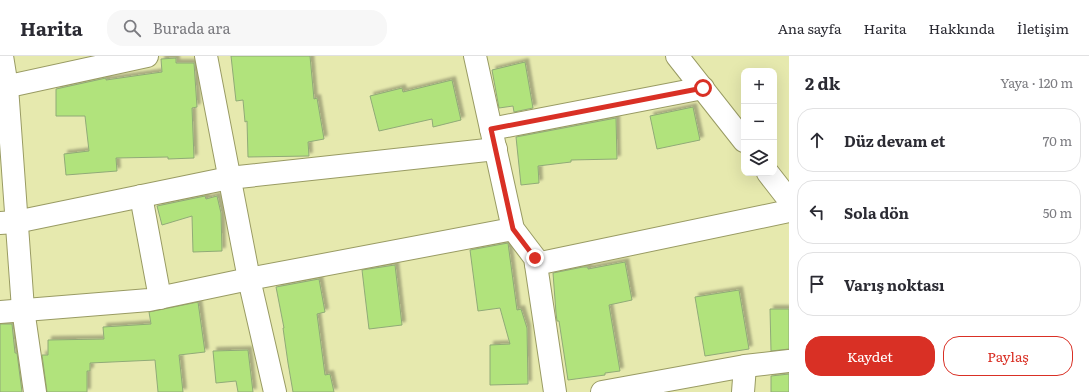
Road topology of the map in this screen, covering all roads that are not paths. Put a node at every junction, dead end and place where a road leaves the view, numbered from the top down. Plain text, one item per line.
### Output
1 (2, 56) edge
2 (147, 56) edge
3 (206, 56) edge
4 (475, 56) edge
5 (677, 56) edge
6 (4, 88) edge
7 (703, 88) junction
8 (494, 139) junction
9 (743, 140) edge
10 (770, 176) edge
11 (229, 178) junction
12 (141, 196) junction
13 (789, 200) edge
14 (789, 211) edge
15 (8, 222) edge
16 (513, 229) junction
17 (536, 264) junction
18 (249, 279) junction
19 (160, 298) junction
20 (23, 309) junction
21 (0, 312) edge
22 (789, 361) edge
23 (745, 366) junction
24 (644, 388) edge
25 (35, 392) edge
26 (275, 392) edge
27 (554, 392) edge
28 (602, 392) edge
29 (743, 392) edge

1 - 6 street
2 - 6 street
3 - 11 street
4 - 8 street
5 - 7 street
6 - 15 street
7 - 8 street
7 - 9 street
8 - 11 street
8 - 16 street
10 - 13 street
11 - 12 street
11 - 18 street
12 - 15 street
12 - 19 street
14 - 17 street
15 - 20 street
16 - 17 street
16 - 18 street
17 - 27 street
18 - 19 street
18 - 26 street
19 - 20 street
20 - 21 street
20 - 25 street
22 - 23 street
23 - 24 street
23 - 29 street
24 - 28 street

